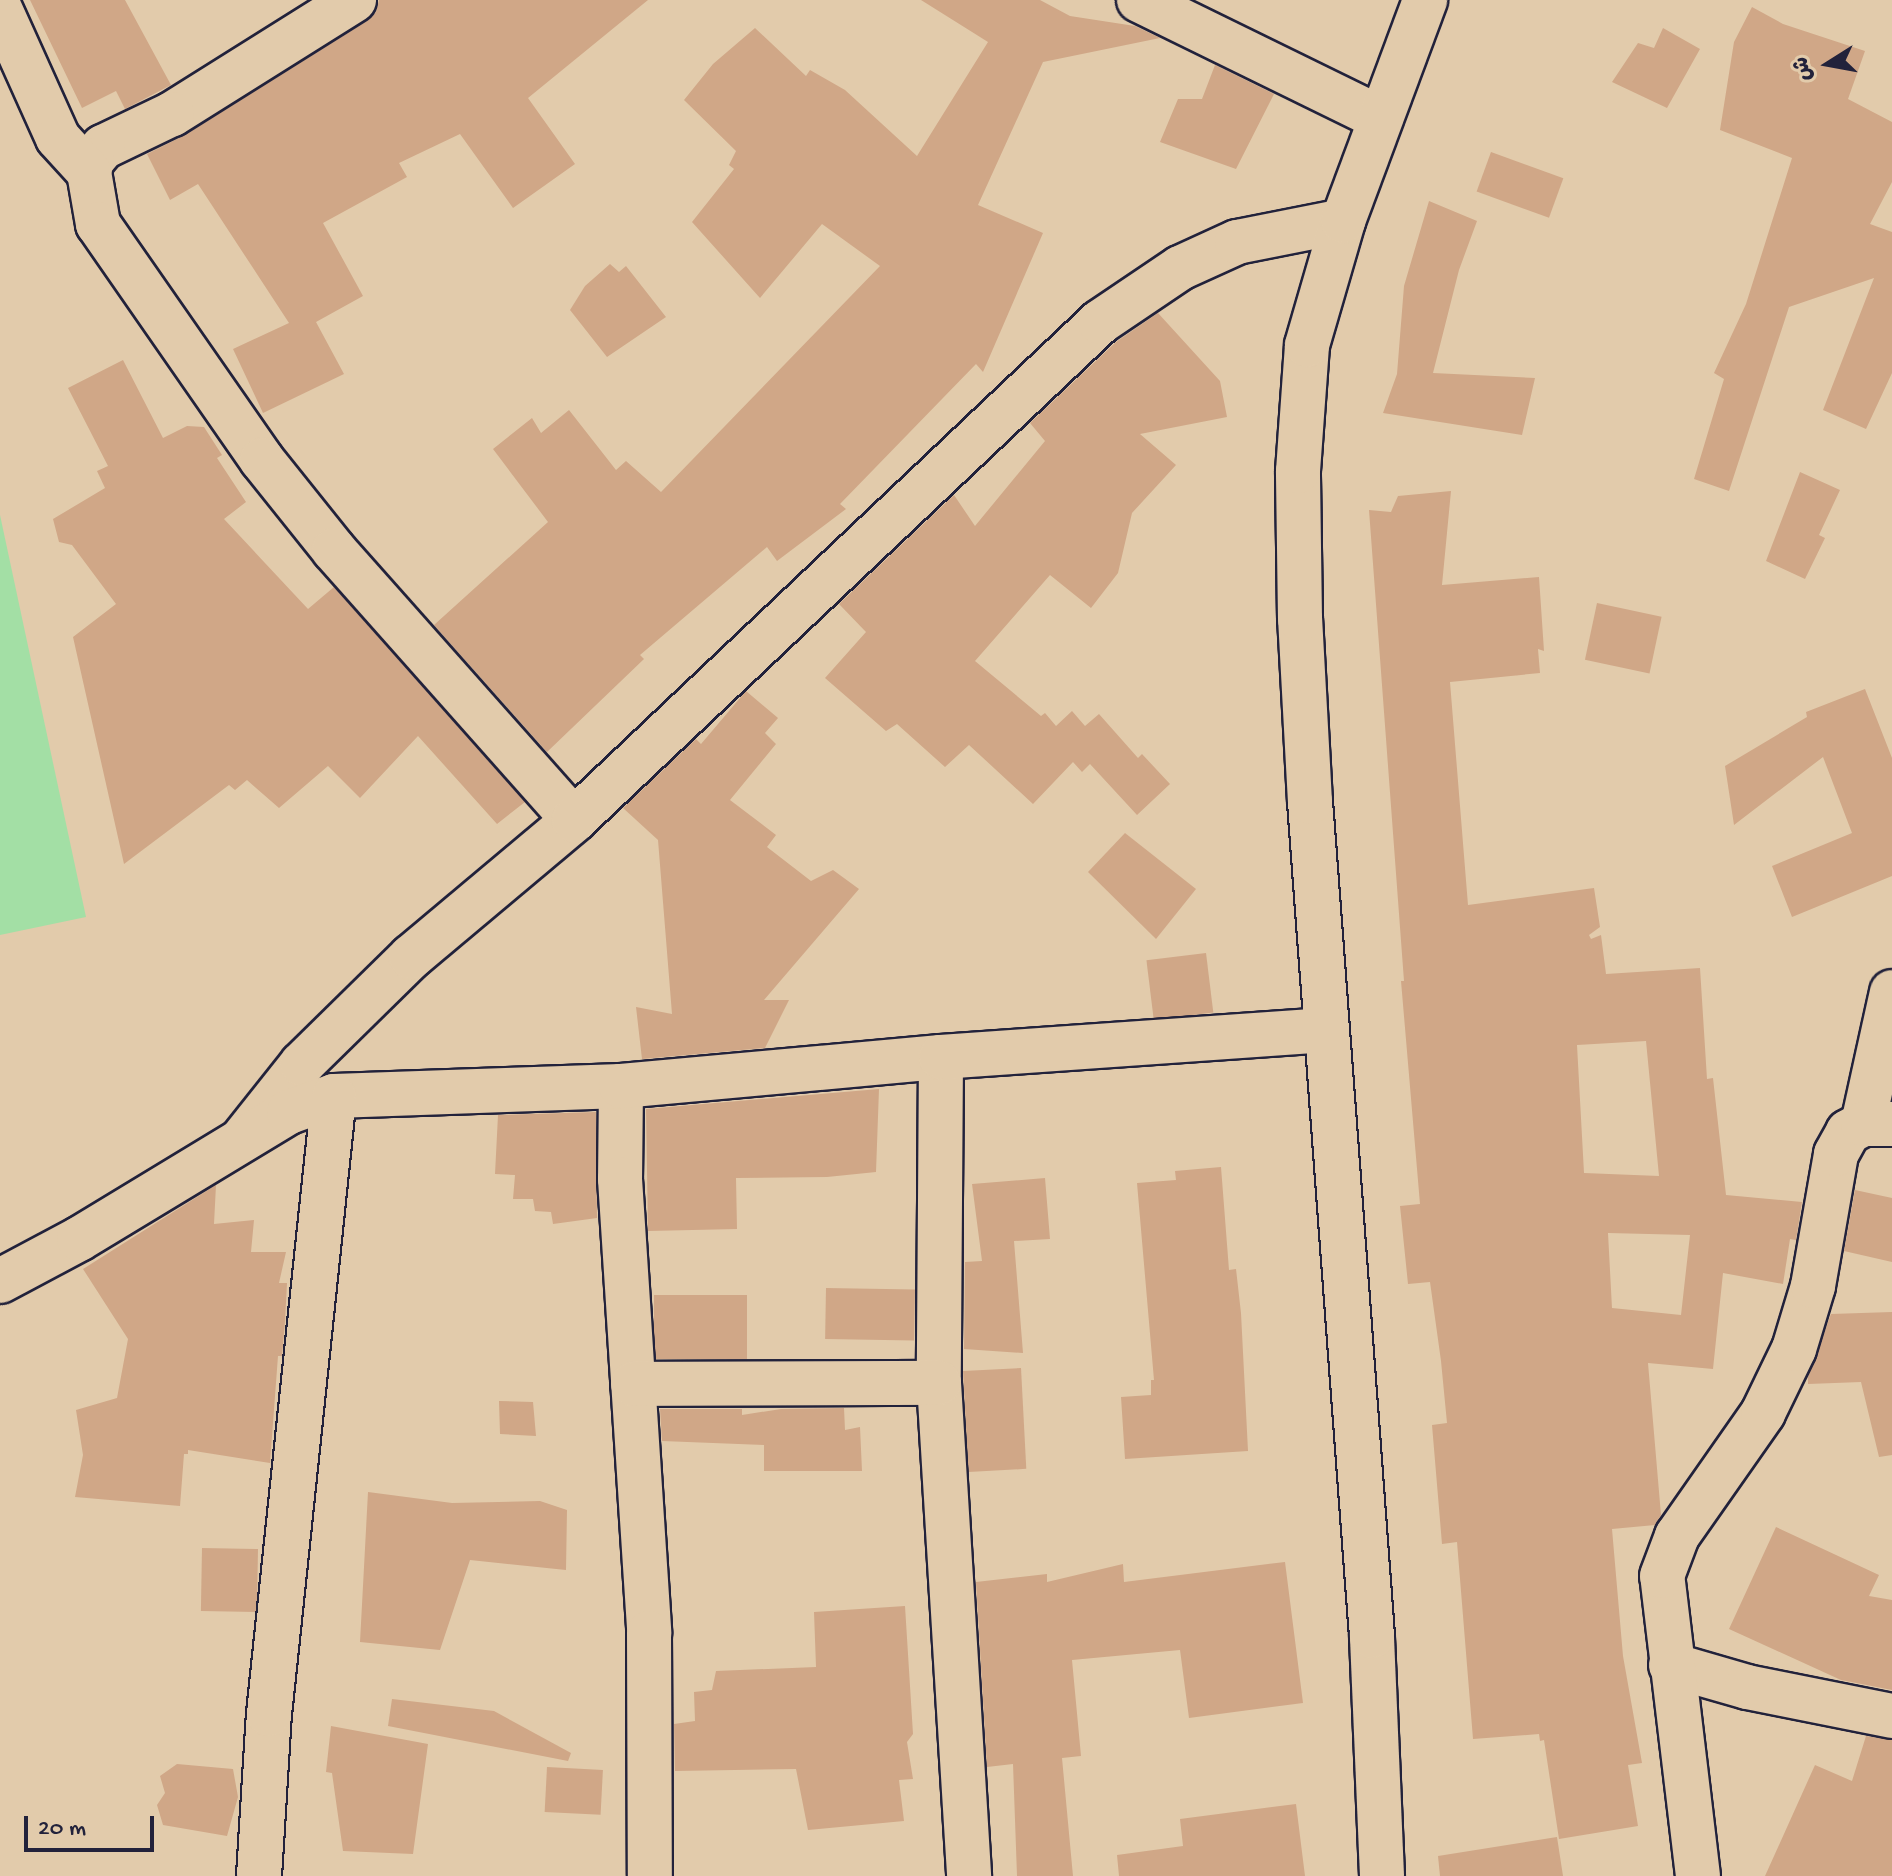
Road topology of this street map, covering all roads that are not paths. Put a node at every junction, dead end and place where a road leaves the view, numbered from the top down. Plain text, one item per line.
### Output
1 (354, 0) edge
2 (1139, 0) edge
3 (1425, 0) edge
4 (0, 9) edge
5 (1380, 118) junction
6 (89, 172) junction
7 (1343, 221) junction
8 (574, 820) junction
9 (1892, 992) edge
10 (1326, 1030) junction
11 (941, 1057) junction
12 (621, 1086) junction
13 (334, 1096) junction
14 (1877, 1124) edge
15 (244, 1137) junction
16 (0, 1281) edge
17 (939, 1383) junction
18 (633, 1384) junction
19 (1671, 1665) junction
20 (1892, 1716) edge
21 (259, 1876) edge
22 (650, 1876) edge
23 (969, 1876) edge
24 (1382, 1876) edge
25 (1698, 1876) edge

1 - 6 street
2 - 5 street
3 - 5 street
4 - 6 street
5 - 7 street
6 - 8 street
7 - 8 street
7 - 10 street
8 - 15 street
9 - 14 street
10 - 11 street
10 - 24 street
11 - 12 street
11 - 17 street
12 - 13 street
12 - 18 street
13 - 15 street
13 - 21 street
14 - 19 street
15 - 16 street
17 - 18 street
17 - 23 street
18 - 22 street
19 - 20 street
19 - 25 street

